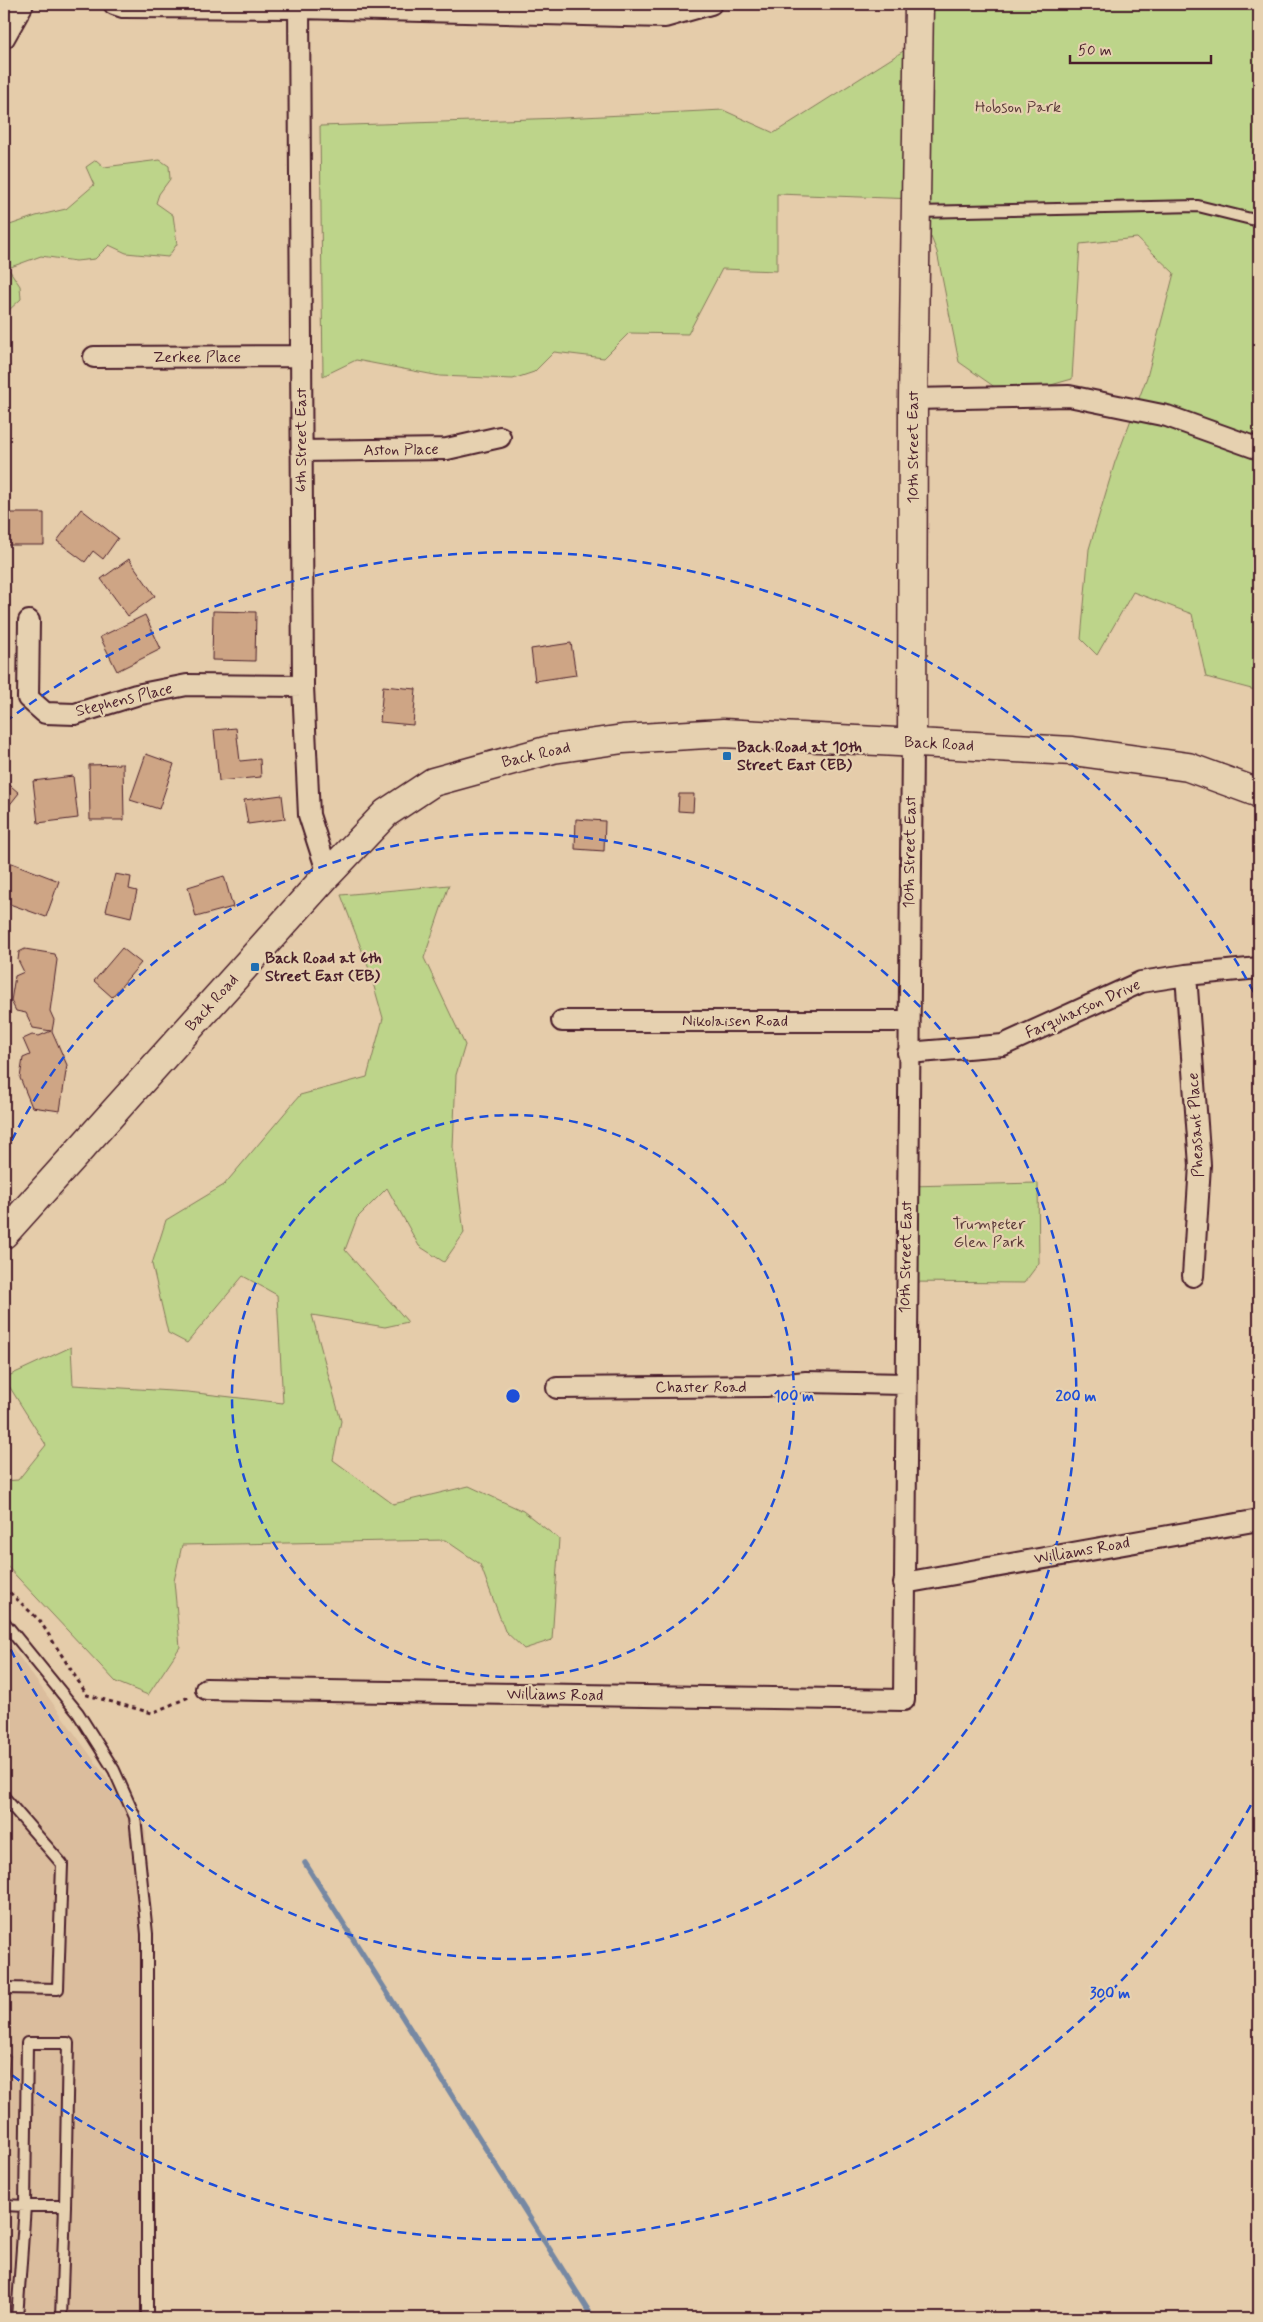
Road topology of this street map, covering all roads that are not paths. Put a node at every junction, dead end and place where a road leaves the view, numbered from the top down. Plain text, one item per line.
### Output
1 (23, 4) edge
2 (114, 4) edge
3 (711, 4) edge
4 (919, 4) edge
5 (299, 6) edge
6 (4, 38) edge
7 (916, 212) junction
8 (1259, 221) edge
9 (300, 356) junction
10 (94, 357) dead end
11 (914, 399) junction
12 (500, 437) dead end
13 (1259, 449) edge
14 (301, 451) junction
15 (29, 620) dead end
16 (303, 686) junction
17 (912, 743) junction
18 (1259, 793) edge
19 (328, 874) junction
20 (1259, 968) edge
21 (1186, 974) junction
22 (562, 1021) dead end
23 (908, 1021) junction
24 (908, 1053) junction
25 (4, 1234) edge
26 (1193, 1276) dead end
27 (905, 1384) junction
28 (557, 1388) dead end
29 (1259, 1520) edge
30 (904, 1583) junction
31 (4, 1622) edge
32 (206, 1689) road end
33 (904, 1700) joint
34 (4, 1797) edge
35 (4, 1988) edge
36 (4, 2205) edge
37 (25, 2206) junction
38 (66, 2206) junction
39 (17, 2318) edge
40 (61, 2318) edge
41 (147, 2318) edge

1 - 6 street
2 - 5 street
3 - 5 street
4 - 7 street, 10th Street East
5 - 9 street, 6th Street East
7 - 8 lane
7 - 11 street, 10th Street East
9 - 10 street, Zerkee Place
9 - 14 street, 6th Street East
11 - 13 street
11 - 17 street, 10th Street East
12 - 14 street, Aston Place
14 - 16 street, 6th Street East
15 - 16 street, Stephens Place
16 - 19 street, 6th Street East
17 - 18 street, Back Road
17 - 19 street, Back Road
17 - 23 street, 10th Street East
19 - 25 street, Back Road
20 - 21 street, Farquharson Drive
21 - 24 street, Farquharson Drive
21 - 26 street, Pheasant Place
22 - 23 street, Nikolaisen Road
23 - 24 street, 10th Street East
24 - 27 street, 10th Street East
27 - 28 street, Chaster Road
27 - 30 street, 10th Street East
29 - 30 street, Williams Road
30 - 33 street, 10th Street East
31 - 41 lane
32 - 33 street, Williams Road
34 - 35 lane
36 - 37 lane
37 - 38 lane
37 - 38 lane
37 - 39 lane
38 - 40 lane

